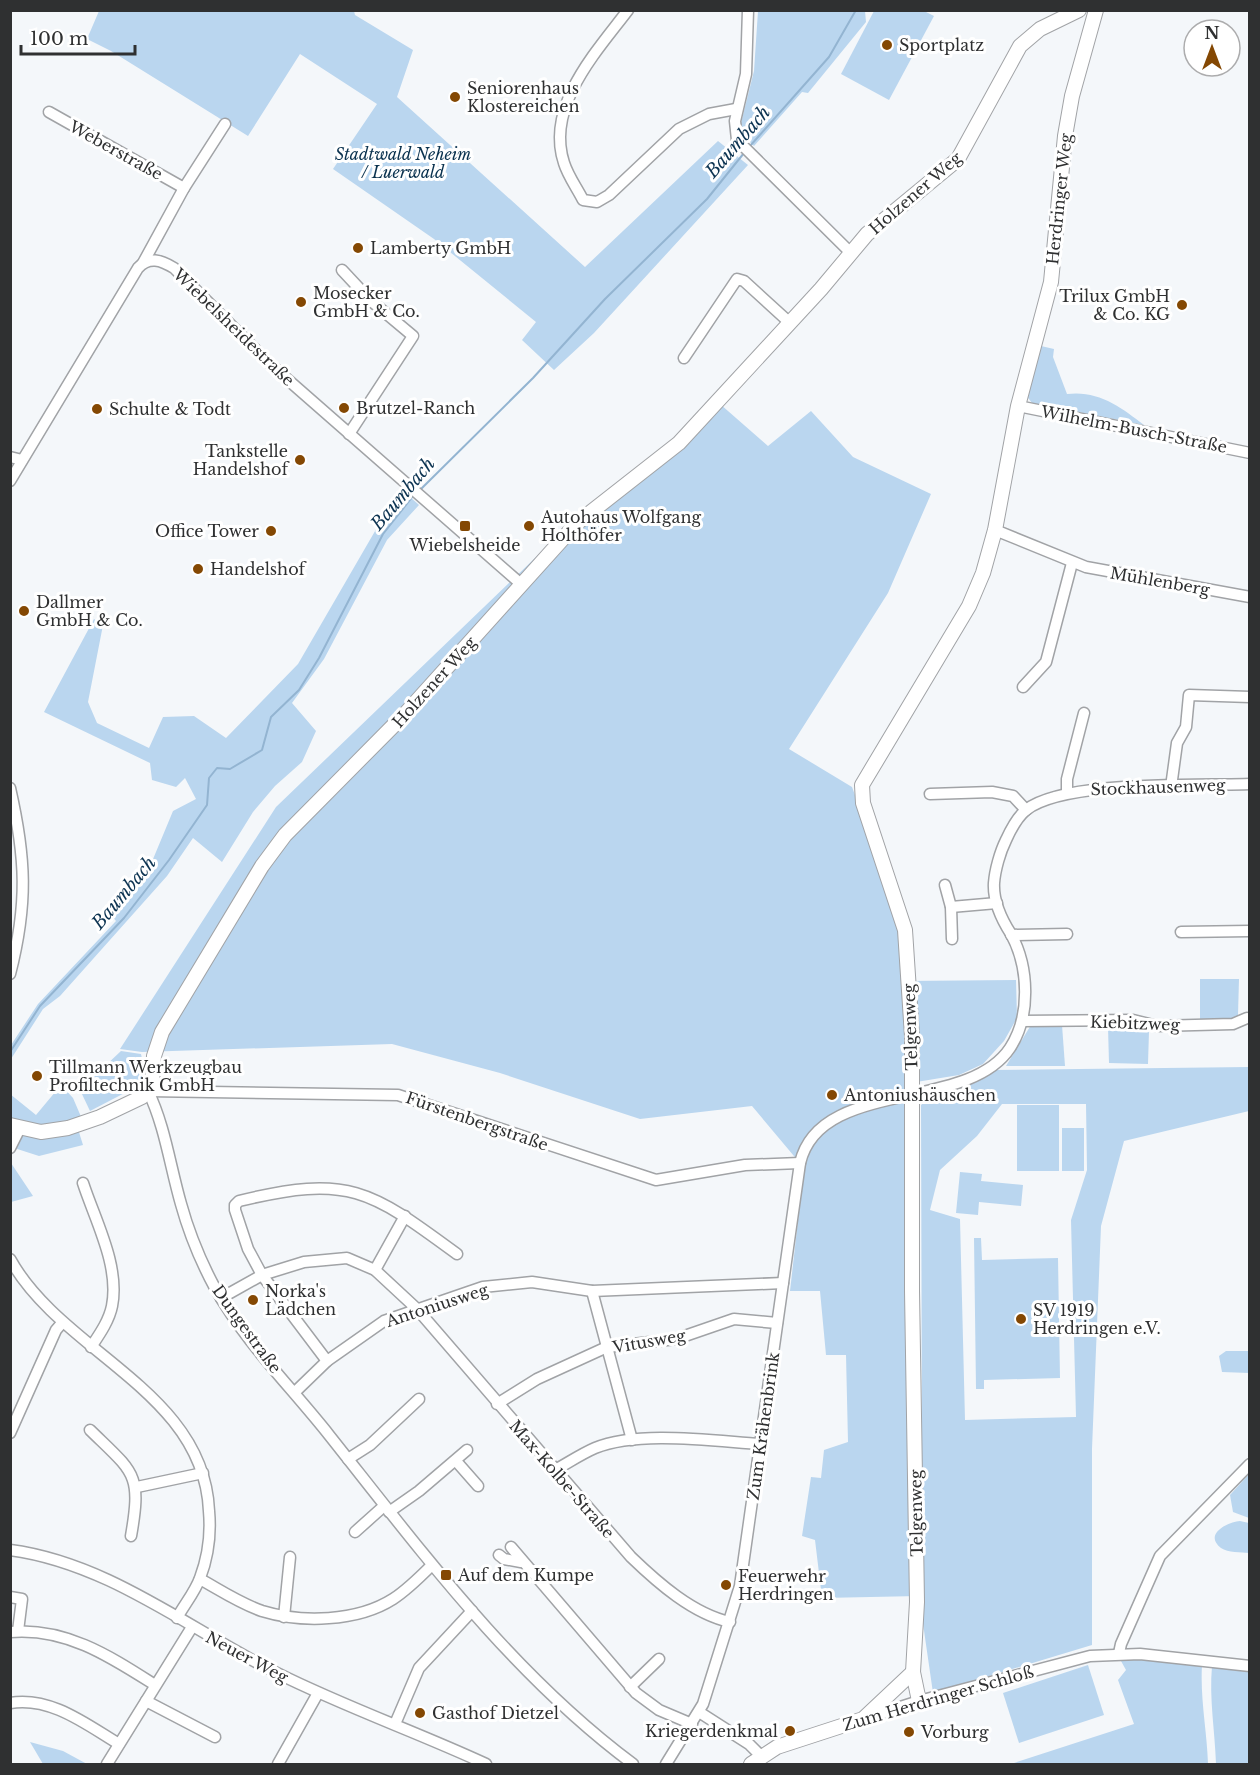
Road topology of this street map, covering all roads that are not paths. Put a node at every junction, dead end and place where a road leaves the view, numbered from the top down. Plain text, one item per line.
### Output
1 (628, 10) edge
2 (748, 10) edge
3 (1079, 10) edge
4 (1096, 10) edge
5 (736, 109) junction
6 (49, 112) dead end
7 (225, 124) dead end
8 (184, 188) junction
9 (851, 253) junction
10 (143, 263) junction
11 (342, 270) dead end
12 (790, 323) junction
13 (684, 358) dead end
14 (1018, 406) junction
15 (348, 434) junction
16 (1250, 453) edge
17 (10, 456) edge
18 (22, 460) junction
19 (10, 481) edge
20 (995, 530) junction
21 (1072, 563) junction
22 (521, 585) junction
23 (1250, 597) edge
24 (1023, 687) dead end
25 (1250, 697) edge
26 (1084, 713) dead end
27 (1250, 784) edge
28 (1171, 787) junction
29 (10, 788) edge
30 (1067, 793) junction
31 (930, 794) dead end
32 (1026, 810) junction
33 (945, 885) dead end
34 (997, 903) junction
35 (951, 908) junction
36 (1250, 931) edge
37 (1181, 932) dead end
38 (1067, 934) dead end
39 (1011, 935) junction
40 (951, 939) dead end
41 (10, 974) edge
42 (1247, 1018) dead end
43 (1022, 1021) junction
44 (148, 1091) junction
45 (912, 1095) junction
46 (866, 1107) joint
47 (15, 1126) edge
48 (10, 1148) edge
49 (800, 1163) junction
50 (83, 1183) dead end
51 (405, 1216) junction
52 (457, 1254) dead end
53 (10, 1259) edge
54 (375, 1270) junction
55 (262, 1275) junction
56 (783, 1283) junction
57 (592, 1291) junction
58 (221, 1298) junction
59 (417, 1309) junction
60 (62, 1323) junction
61 (777, 1323) junction
62 (91, 1347) junction
63 (607, 1347) junction
64 (327, 1361) junction
65 (295, 1392) junction
66 (419, 1399) dead end
67 (497, 1404) junction
68 (90, 1430) dead end
69 (10, 1433) edge
70 (632, 1440) junction
71 (760, 1444) junction
72 (467, 1450) dead end
73 (348, 1459) junction
74 (456, 1461) junction
75 (1250, 1464) edge
76 (555, 1470) junction
77 (202, 1473) junction
78 (478, 1486) dead end
79 (137, 1487) junction
80 (386, 1509) junction
81 (355, 1532) dead end
82 (131, 1536) dead end
83 (511, 1547) dead end
84 (10, 1550) edge
85 (499, 1555) dead end
86 (290, 1557) dead end
87 (521, 1562) junction
88 (431, 1566) junction
89 (200, 1579) junction
90 (10, 1598) edge
91 (472, 1611) junction
92 (284, 1617) junction
93 (177, 1618) junction
94 (730, 1622) junction
95 (192, 1627) junction
96 (14, 1632) edge
97 (1119, 1653) junction
98 (659, 1659) dead end
99 (1250, 1666) edge
100 (913, 1672) junction
101 (155, 1685) junction
102 (630, 1687) junction
103 (318, 1693) junction
104 (146, 1701) junction
105 (919, 1701) junction
106 (10, 1703) edge
107 (699, 1712) junction
108 (863, 1719) junction
109 (394, 1724) junction
110 (692, 1724) junction
111 (215, 1737) dead end
112 (119, 1744) junction
113 (756, 1760) edge
114 (107, 1764) edge
115 (278, 1764) edge
116 (486, 1764) edge
117 (633, 1764) edge
118 (666, 1764) edge

1 - 5 street
2 - 5 street
3 - 9 main road, Holzener Weg
4 - 14 main road, Herdringer Weg
5 - 9 street
6 - 8 street, Weberstraße
7 - 8 street
8 - 10 street
9 - 12 main road, Holzener Weg
10 - 15 street, Wiebelsheidestraße
10 - 18 street
11 - 15 street
12 - 13 street
12 - 22 main road, Holzener Weg
14 - 16 street, Wilhelm-Busch-Straße
14 - 20 main road, Herdringer Weg
15 - 22 street, Wiebelsheidestraße
17 - 18 street
18 - 19 street
20 - 21 street, Mühlenberg
20 - 45 main road, Telgenweg
21 - 23 street, Mühlenberg
21 - 24 street
22 - 44 main road, Holzener Weg
25 - 28 street
26 - 30 street, Stockhausenweg
27 - 28 street, Stockhausenweg
28 - 30 street, Stockhausenweg
29 - 41 street
30 - 32 street, Stockhausenweg
31 - 32 street
32 - 34 street, Stockhausenweg
33 - 35 street
34 - 35 street
34 - 39 street, Stockhausenweg
35 - 40 street
36 - 37 street
38 - 39 street
39 - 43 street, Stockhausenweg
42 - 43 street, Kiebitzweg
43 - 45 street, Stockhausenweg
44 - 47 main road
44 - 49 street, Fürstenbergstraße
44 - 58 street, Dungestraße
45 - 46 street, Stockhausenweg
45 - 100 main road, Telgenweg
46 - 49 street, Zum Krähenbrink
47 - 48 street
49 - 56 street, Zum Krähenbrink
50 - 62 street
51 - 52 street
51 - 54 street
51 - 55 street
53 - 60 street
54 - 55 street, Max-Kolbe-Straße
54 - 59 street, Max-Kolbe-Straße
55 - 58 street, Max-Kolbe-Straße
55 - 64 street
56 - 57 street, Antoniusweg
56 - 61 street, Zum Krähenbrink
57 - 59 street, Antoniusweg
57 - 63 street
58 - 65 street, Dungestraße
59 - 64 street, Antoniusweg
59 - 67 street, Max-Kolbe-Straße
60 - 62 street
60 - 69 street
61 - 63 street, Vitusweg
61 - 71 street, Zum Krähenbrink
62 - 77 street
63 - 67 street, Vitusweg
63 - 70 street
64 - 65 street, Antoniusweg
65 - 73 street, Dungestraße
66 - 73 street
67 - 76 street, Max-Kolbe-Straße
68 - 79 street
70 - 71 street
70 - 76 street
71 - 94 street, Zum Krähenbrink
72 - 74 street
73 - 80 street, Dungestraße
74 - 78 street
74 - 80 street
75 - 97 street
76 - 94 street, Max-Kolbe-Straße
77 - 79 street
77 - 89 street
79 - 82 street
80 - 81 street
80 - 88 street, Dungestraße
83 - 87 street
84 - 93 street, Neuer Weg
85 - 87 street
86 - 92 street
87 - 102 street
88 - 91 street, Dungestraße
88 - 92 street
89 - 92 street
89 - 93 street
90 - 96 street
91 - 109 street
91 - 117 street, Dungestraße
93 - 95 street, Neuer Weg
94 - 107 street, Zum Krähenbrink
95 - 101 street
95 - 103 street, Neuer Weg
96 - 101 street
97 - 99 street, Zum Herdringer Schloß
97 - 105 street, Zum Herdringer Schloß
98 - 102 street
100 - 105 main road, Telgenweg
100 - 108 main road
101 - 104 street
102 - 110 street
103 - 109 street, Neuer Weg
103 - 115 street
104 - 111 street
104 - 112 street
105 - 108 street, Zum Herdringer Schloß
106 - 112 street
107 - 110 street, Zum Krähenbrink
107 - 113 street, Zum Herdringer Schloß
108 - 113 main road, Zum Herdringer Schloß
109 - 116 street, Neuer Weg
110 - 118 street, Zum Krähenbrink
112 - 114 street

